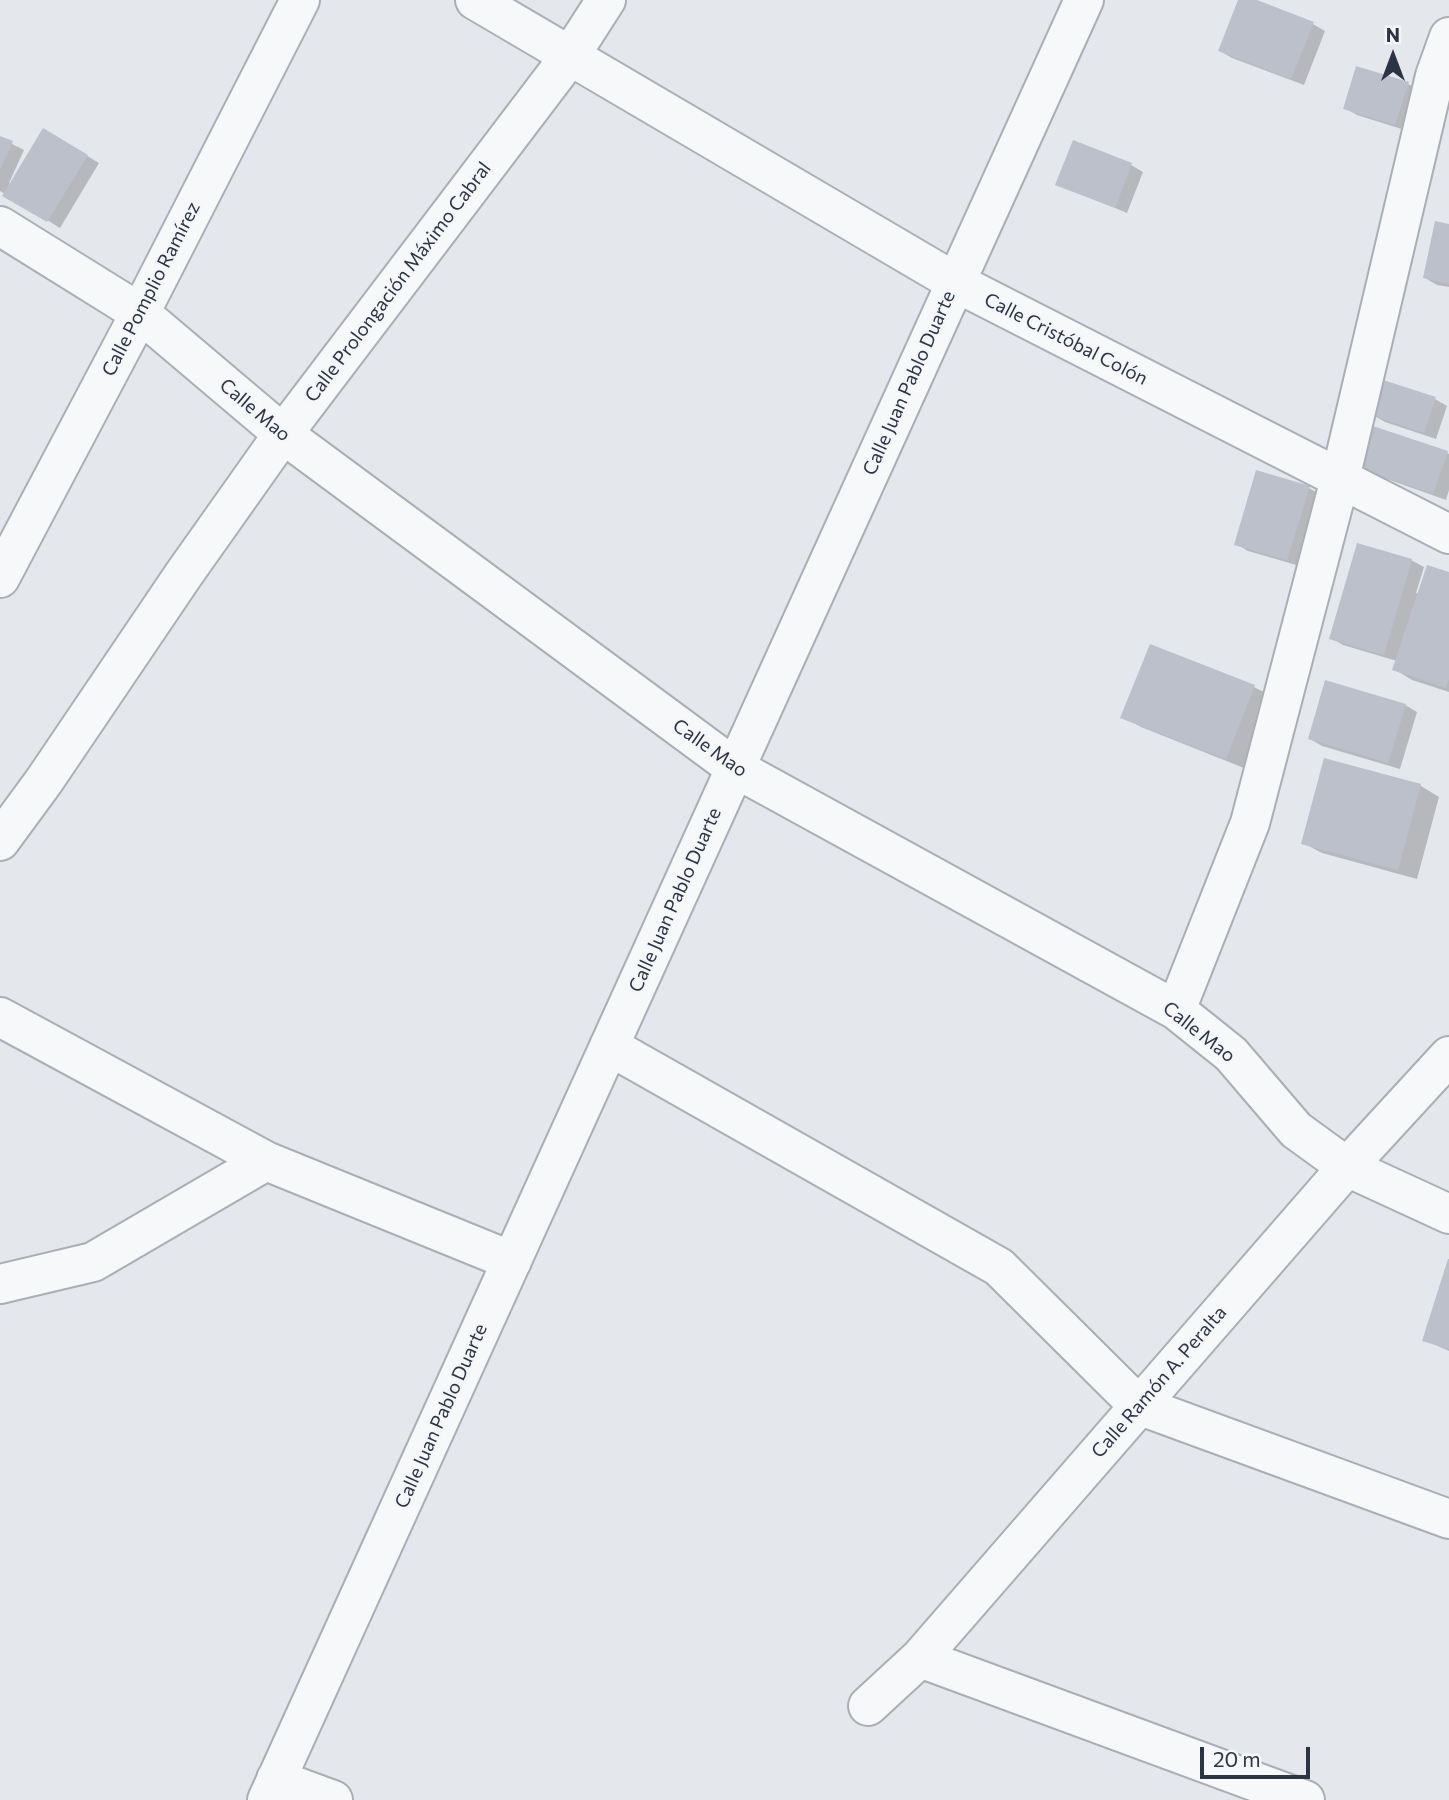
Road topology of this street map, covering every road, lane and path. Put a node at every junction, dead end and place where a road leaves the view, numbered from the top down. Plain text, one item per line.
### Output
1 (300, 0) edge
2 (475, 0) edge
3 (606, 0) edge
4 (1084, 0) edge
5 (1449, 37) edge
6 (570, 56) junction
7 (0, 226) edge
8 (955, 282) junction
9 (140, 313) junction
10 (283, 434) junction
11 (1340, 479) junction
12 (1449, 534) edge
13 (0, 578) edge
14 (735, 768) junction
15 (0, 841) edge
16 (1176, 1010) junction
17 (0, 1017) edge
18 (609, 1046) junction
19 (1449, 1056) edge
20 (265, 1161) junction
21 (1347, 1167) junction
22 (1449, 1214) edge
23 (512, 1261) junction
24 (0, 1284) edge
25 (1138, 1405) junction
26 (1449, 1519) edge
27 (920, 1658) junction
28 (868, 1706) dead end
29 (272, 1789) edge
30 (334, 1800) edge
31 (1305, 1800) edge

1 - 9 street, Calle Pomplio Ramírez
2 - 6 street, Calle Cristóbal Colón
3 - 6 street, Calle Prolongación Máximo Cabral
4 - 8 street, Calle Juan Pablo Duarte
5 - 11 street
6 - 8 street, Calle Cristóbal Colón
6 - 10 street, Calle Prolongación Máximo Cabral
7 - 9 street, Calle Mao
8 - 11 street, Calle Cristóbal Colón
8 - 14 street, Calle Juan Pablo Duarte
9 - 10 street, Calle Mao
9 - 13 street, Calle Pomplio Ramírez
10 - 14 street, Calle Mao
10 - 15 street, Calle Prolongación Máximo Cabral
11 - 12 street, Calle Cristóbal Colón
11 - 16 street
14 - 16 street, Calle Mao
14 - 18 street, Calle Juan Pablo Duarte
16 - 21 street, Calle Mao
17 - 20 street
18 - 23 street, Calle Juan Pablo Duarte
18 - 25 street
19 - 21 street, Calle Ramón A. Peralta
20 - 23 street
20 - 24 street
21 - 22 street, Calle Mao
21 - 25 street, Calle Ramón A. Peralta
23 - 29 street, Calle Juan Pablo Duarte
25 - 26 street
25 - 27 street, Calle Ramón A. Peralta
27 - 28 street, Calle Ramón A. Peralta
27 - 31 street
29 - 30 street

